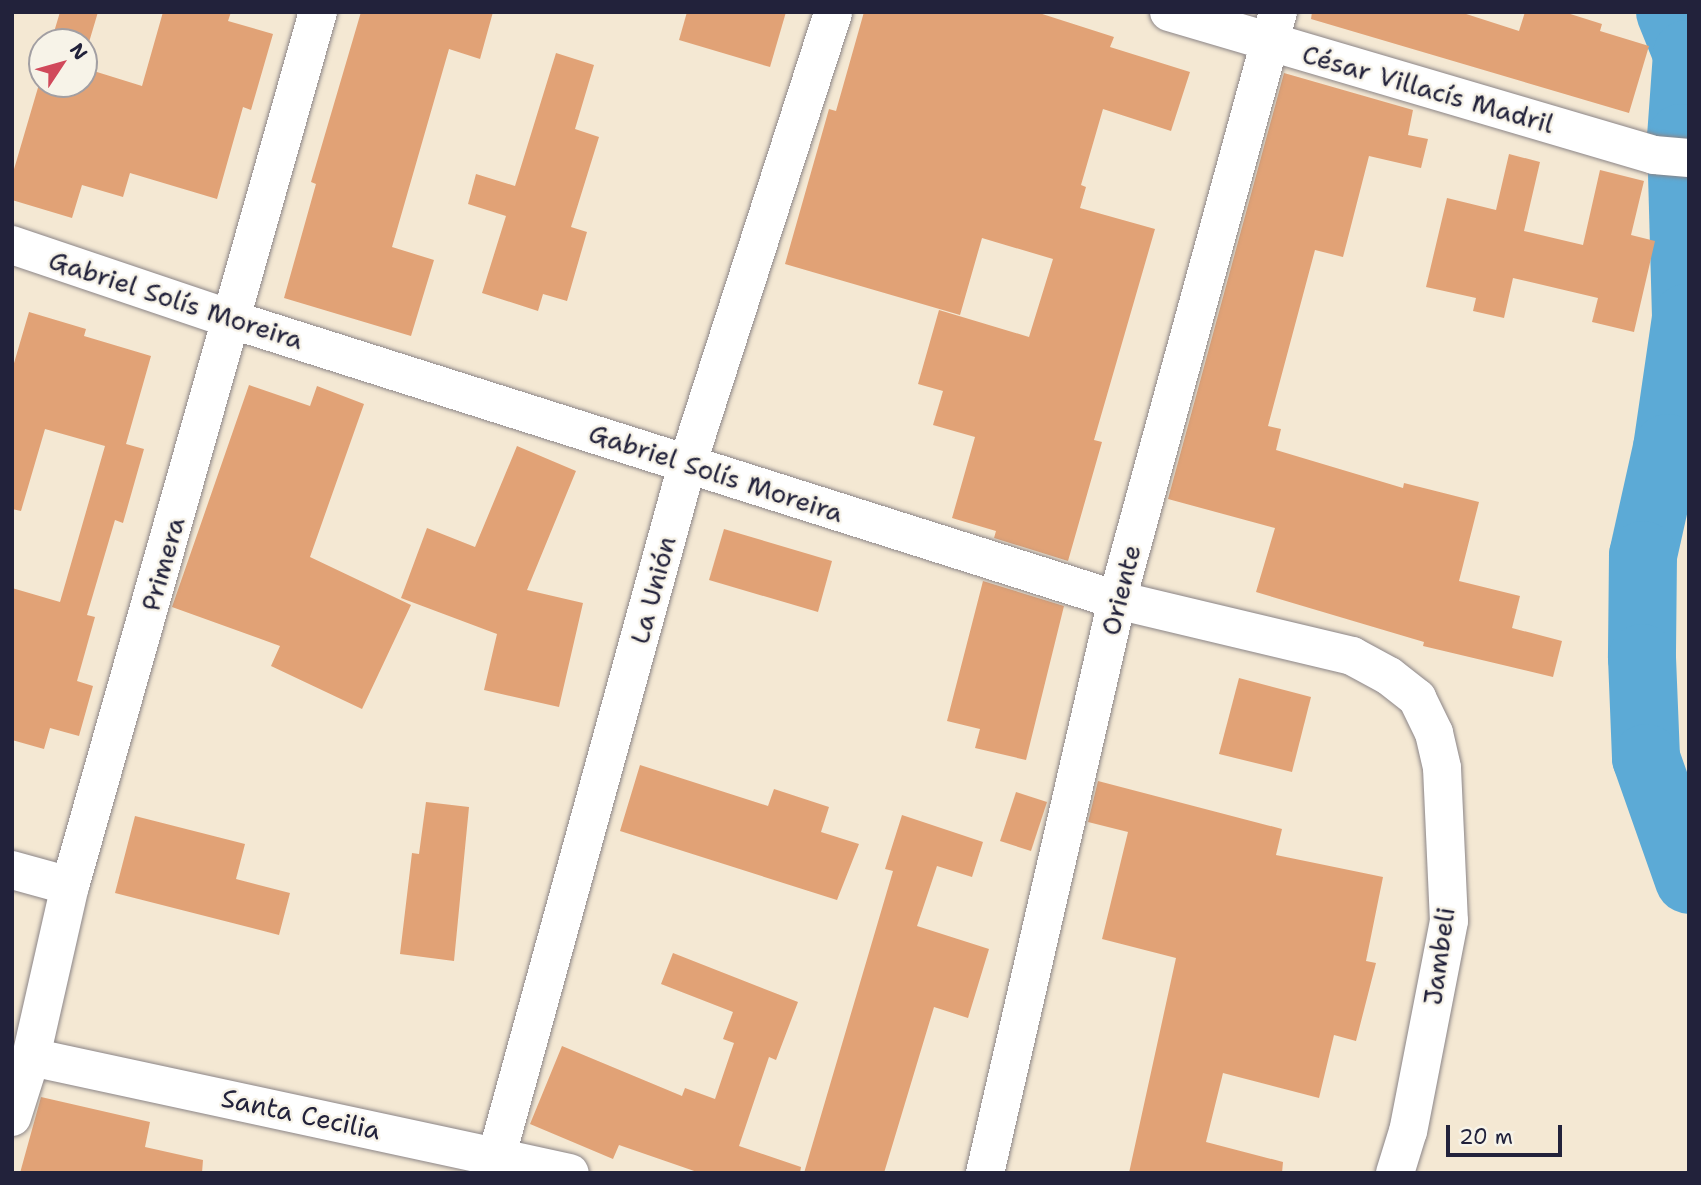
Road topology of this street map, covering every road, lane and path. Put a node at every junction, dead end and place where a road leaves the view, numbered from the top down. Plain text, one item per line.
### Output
1 (318, 12) edge
2 (833, 12) edge
3 (1169, 12) edge
4 (1274, 28) edge
5 (1672, 157) edge
6 (12, 245) edge
7 (233, 320) junction
8 (687, 464) junction
9 (1117, 600) junction
10 (1417, 698) joint
11 (12, 870) edge
12 (70, 886) junction
13 (31, 1058) junction
14 (12, 1117) edge
15 (494, 1163) edge
16 (570, 1173) edge
17 (985, 1173) edge
18 (1395, 1173) edge

1 - 7 street, Primera
2 - 8 street, La Unión
3 - 4 street, César Villacís Madril
4 - 5 street, César Villacís Madril
4 - 9 street, Oriente
6 - 7 street, Gabriel Solís Moreira
7 - 8 street, Gabriel Solís Moreira
7 - 12 street, Primera
8 - 9 street, Gabriel Solís Moreira
8 - 15 street, La Unión
9 - 10 street, Gabriel Solís Moreira
9 - 17 street, Oriente
10 - 18 street, Jambeli
11 - 12 street
12 - 13 street, Primera
13 - 14 street, Primera
13 - 15 street, Santa Cecilia
15 - 16 street, Santa Cecilia

